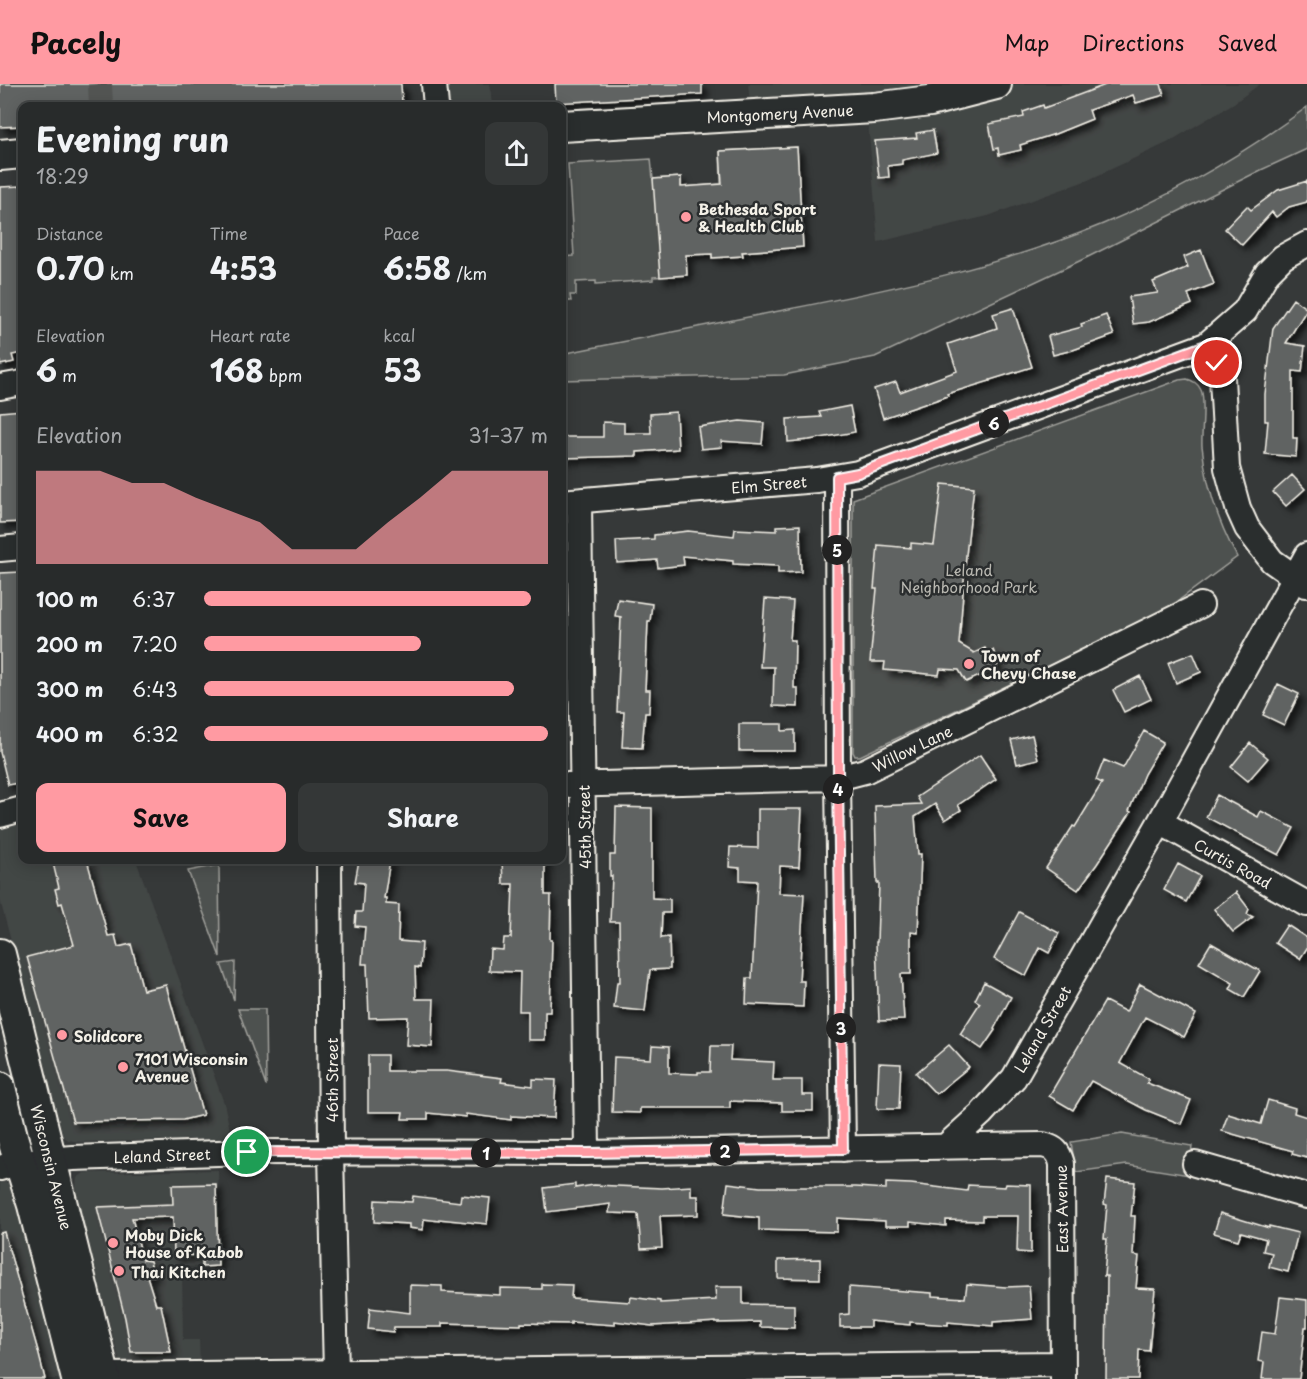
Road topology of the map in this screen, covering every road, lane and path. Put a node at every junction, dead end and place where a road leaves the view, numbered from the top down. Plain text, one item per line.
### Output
1 (434, 84) edge
2 (996, 84) edge
3 (436, 102) edge
4 (566, 126) edge
5 (18, 153) edge
6 (0, 155) edge
7 (1307, 244) edge
8 (1206, 345) junction
9 (18, 384) edge
10 (0, 387) edge
11 (837, 477) junction
12 (570, 501) edge
13 (18, 547) edge
14 (0, 549) edge
15 (1307, 555) edge
16 (1301, 581) edge
17 (1200, 605) dead end
18 (838, 778) junction
19 (572, 785) edge
20 (18, 810) edge
21 (0, 814) edge
22 (1160, 822) junction
23 (329, 864) edge
24 (1307, 903) edge
25 (0, 954) edge
26 (0, 1087) edge
27 (947, 1145) junction
28 (843, 1149) junction
29 (332, 1153) junction
30 (587, 1153) junction
31 (50, 1160) junction
32 (7, 1163) edge
33 (1195, 1164) dead end
34 (1307, 1196) edge
35 (1063, 1372) edge
36 (336, 1373) junction
37 (470, 1375) edge
38 (95, 1378) edge

1 - 3 street
2 - 4 main road, Montgomery Avenue
5 - 6 main road
7 - 8 street
8 - 11 street, Elm Street
8 - 16 street
9 - 10 street
11 - 12 street, Elm Street
11 - 18 street
12 - 19 street, 45th Street
13 - 14 street
15 - 16 street, Leland Street
16 - 22 street, Leland Street
17 - 18 street, Willow Lane
18 - 19 street, Willow Lane
18 - 28 street
19 - 30 street, 45th Street
20 - 21 street
22 - 24 street, Curtis Road
22 - 27 street, Leland Street
23 - 29 street, 46th Street
25 - 31 main road, Wisconsin Avenue
26 - 32 main road, Wisconsin Avenue
27 - 28 street, Leland Street
27 - 35 street, East Avenue
28 - 30 street, Leland Street
29 - 30 street, Leland Street
29 - 31 street, Leland Street
29 - 36 street, 46th Street
31 - 32 street, Leland Street
31 - 38 main road, Wisconsin Avenue
32 - 38 main road, Wisconsin Avenue
33 - 34 street
35 - 37 street
36 - 37 street
36 - 38 street

